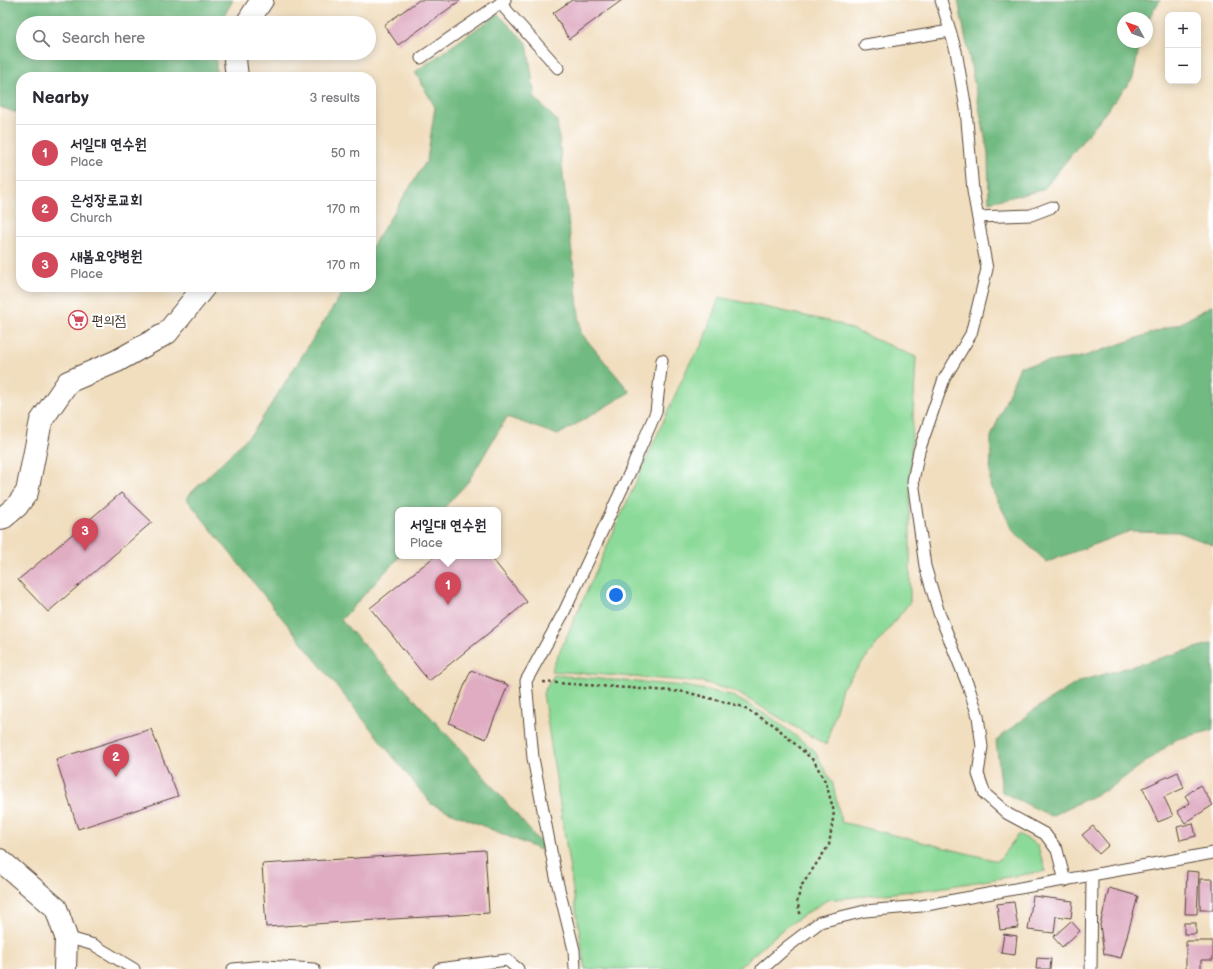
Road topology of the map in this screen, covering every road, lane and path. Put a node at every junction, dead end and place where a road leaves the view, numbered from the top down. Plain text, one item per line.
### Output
1 (262, 0) edge
2 (941, 0) edge
3 (502, 2) edge
4 (252, 16) edge
5 (950, 31) junction
6 (865, 45) dead end
7 (421, 58) dead end
8 (235, 60) edge
9 (558, 68) dead end
10 (236, 72) edge
11 (1052, 207) dead end
12 (978, 218) junction
13 (200, 292) edge
14 (662, 360) dead end
15 (0, 518) edge
16 (526, 681) junction
17 (1213, 854) edge
18 (0, 860) edge
19 (1092, 876) junction
20 (1065, 881) junction
21 (806, 934) junction
22 (66, 937) junction
23 (766, 968) edge
24 (65, 969) edge
25 (134, 969) edge
26 (233, 969) edge
27 (314, 969) edge
28 (439, 969) edge
29 (518, 969) edge
30 (575, 969) edge
31 (1091, 969) edge

1 - 4 street
2 - 5 lane
3 - 7 lane
3 - 9 lane
5 - 6 lane
5 - 12 lane
8 - 10 street
11 - 12 lane
12 - 20 lane
13 - 15 street
14 - 16 lane
16 - 21 path
16 - 30 lane
17 - 19 lane
18 - 22 street
19 - 20 lane
19 - 31 lane
20 - 21 lane
21 - 23 lane
22 - 24 street
22 - 25 lane
26 - 27 lane
28 - 29 lane

